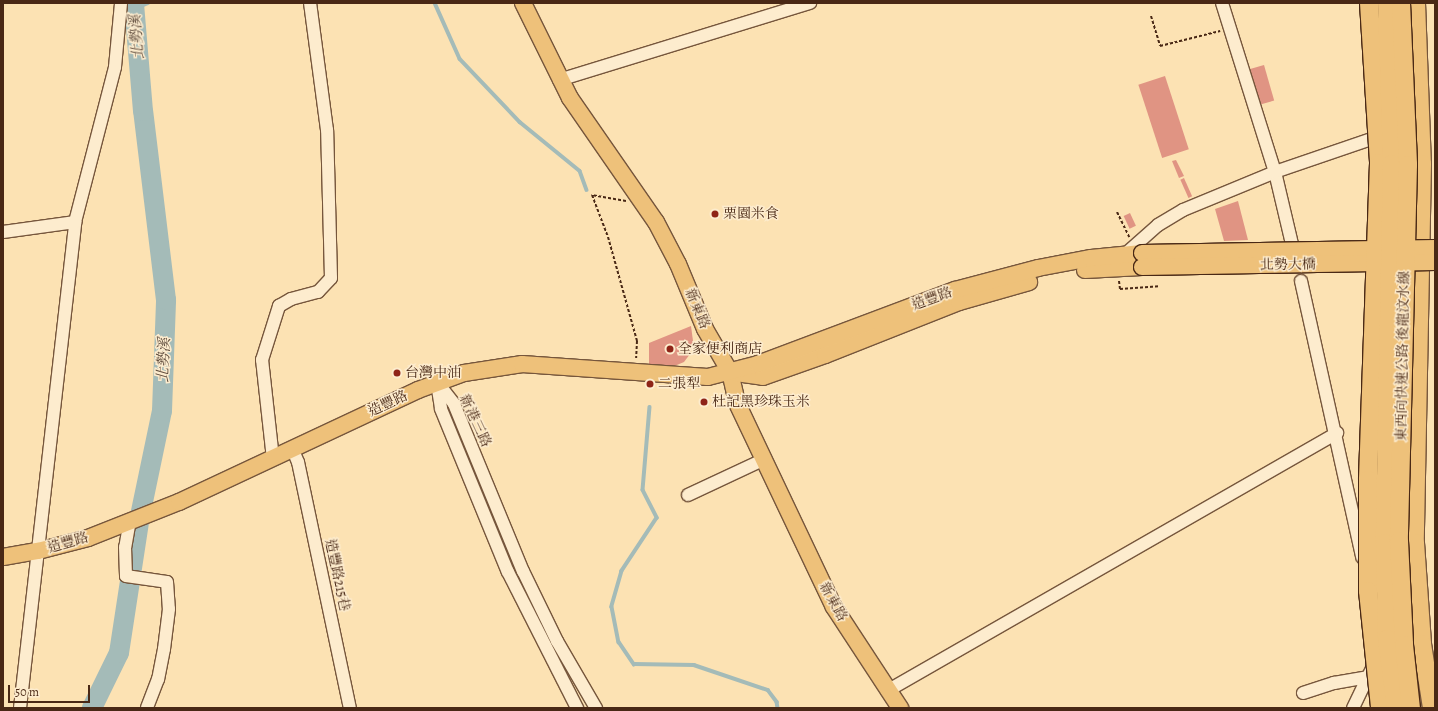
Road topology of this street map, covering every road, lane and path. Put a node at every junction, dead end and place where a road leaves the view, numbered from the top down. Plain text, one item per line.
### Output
1 (121, 3) edge
2 (310, 3) edge
3 (523, 3) edge
4 (810, 3) edge
5 (1222, 3) edge
6 (1369, 3) edge
7 (1387, 3) edge
8 (1394, 3) edge
9 (1401, 3) edge
10 (1416, 3) edge
11 (1152, 16) dead end
12 (1229, 28) junction
13 (559, 80) junction
14 (1398, 130) junction
15 (1275, 172) junction
16 (644, 203) junction
17 (1117, 212) dead end
18 (75, 222) junction
19 (3, 232) edge
20 (1292, 244) dead end
21 (1427, 255) edge
22 (1377, 256) junction
23 (1132, 257) junction
24 (1301, 281) dead end
25 (1159, 286) dead end
26 (730, 372) junction
27 (635, 374) junction
28 (437, 382) junction
29 (1336, 433) junction
30 (292, 448) junction
31 (273, 459) junction
32 (765, 459) junction
33 (688, 495) dead end
34 (130, 520) junction
35 (38, 552) junction
36 (3, 557) edge
37 (1382, 650) junction
38 (1367, 677) junction
39 (887, 691) junction
40 (1303, 693) dead end
41 (20, 708) edge
42 (147, 708) edge
43 (350, 708) edge
44 (577, 708) edge
45 (596, 708) edge
46 (900, 708) edge
47 (1353, 708) edge
48 (1380, 708) edge
49 (1396, 708) edge
50 (1411, 708) edge
51 (1432, 708) edge

1 - 18 street
2 - 31 street
3 - 13 main road, 新東路
4 - 13 street
5 - 12 street
6 - 22 highway, bridge
7 - 49 highway, 東西向快速公路 後龍汶水線, bridge
8 - 14 street
9 - 50 highway, 東西向快速公路 後龍汶水線, bridge
10 - 21 highway
11 - 12 path
12 - 15 street
13 - 16 main road, 新東路
14 - 15 street
14 - 37 street
15 - 20 street
15 - 23 street
16 - 26 main road, 新東路
16 - 27 path
17 - 23 path
18 - 19 street
18 - 35 street
21 - 22 main road, 北勢大橋, bridge
21 - 51 highway
22 - 23 main road, 北勢大橋, bridge
22 - 48 highway, bridge
23 - 25 path
23 - 26 main road, 造豐路
24 - 29 street
26 - 27 main road, 造豐路
26 - 32 main road, 新東路
27 - 28 main road, 造豐路
28 - 30 main road, 造豐路
28 - 44 street, 新港三路
28 - 45 street, 新港三路
29 - 37 street
29 - 39 street
30 - 31 main road, 造豐路
30 - 43 street, 造豐路215巷
31 - 34 main road, 造豐路
32 - 33 street
32 - 39 main road, 新東路
34 - 35 main road, 造豐路
34 - 42 street
35 - 36 main road, 造豐路
35 - 41 street
37 - 38 street
38 - 40 street
38 - 47 street
39 - 46 main road, 新東路

